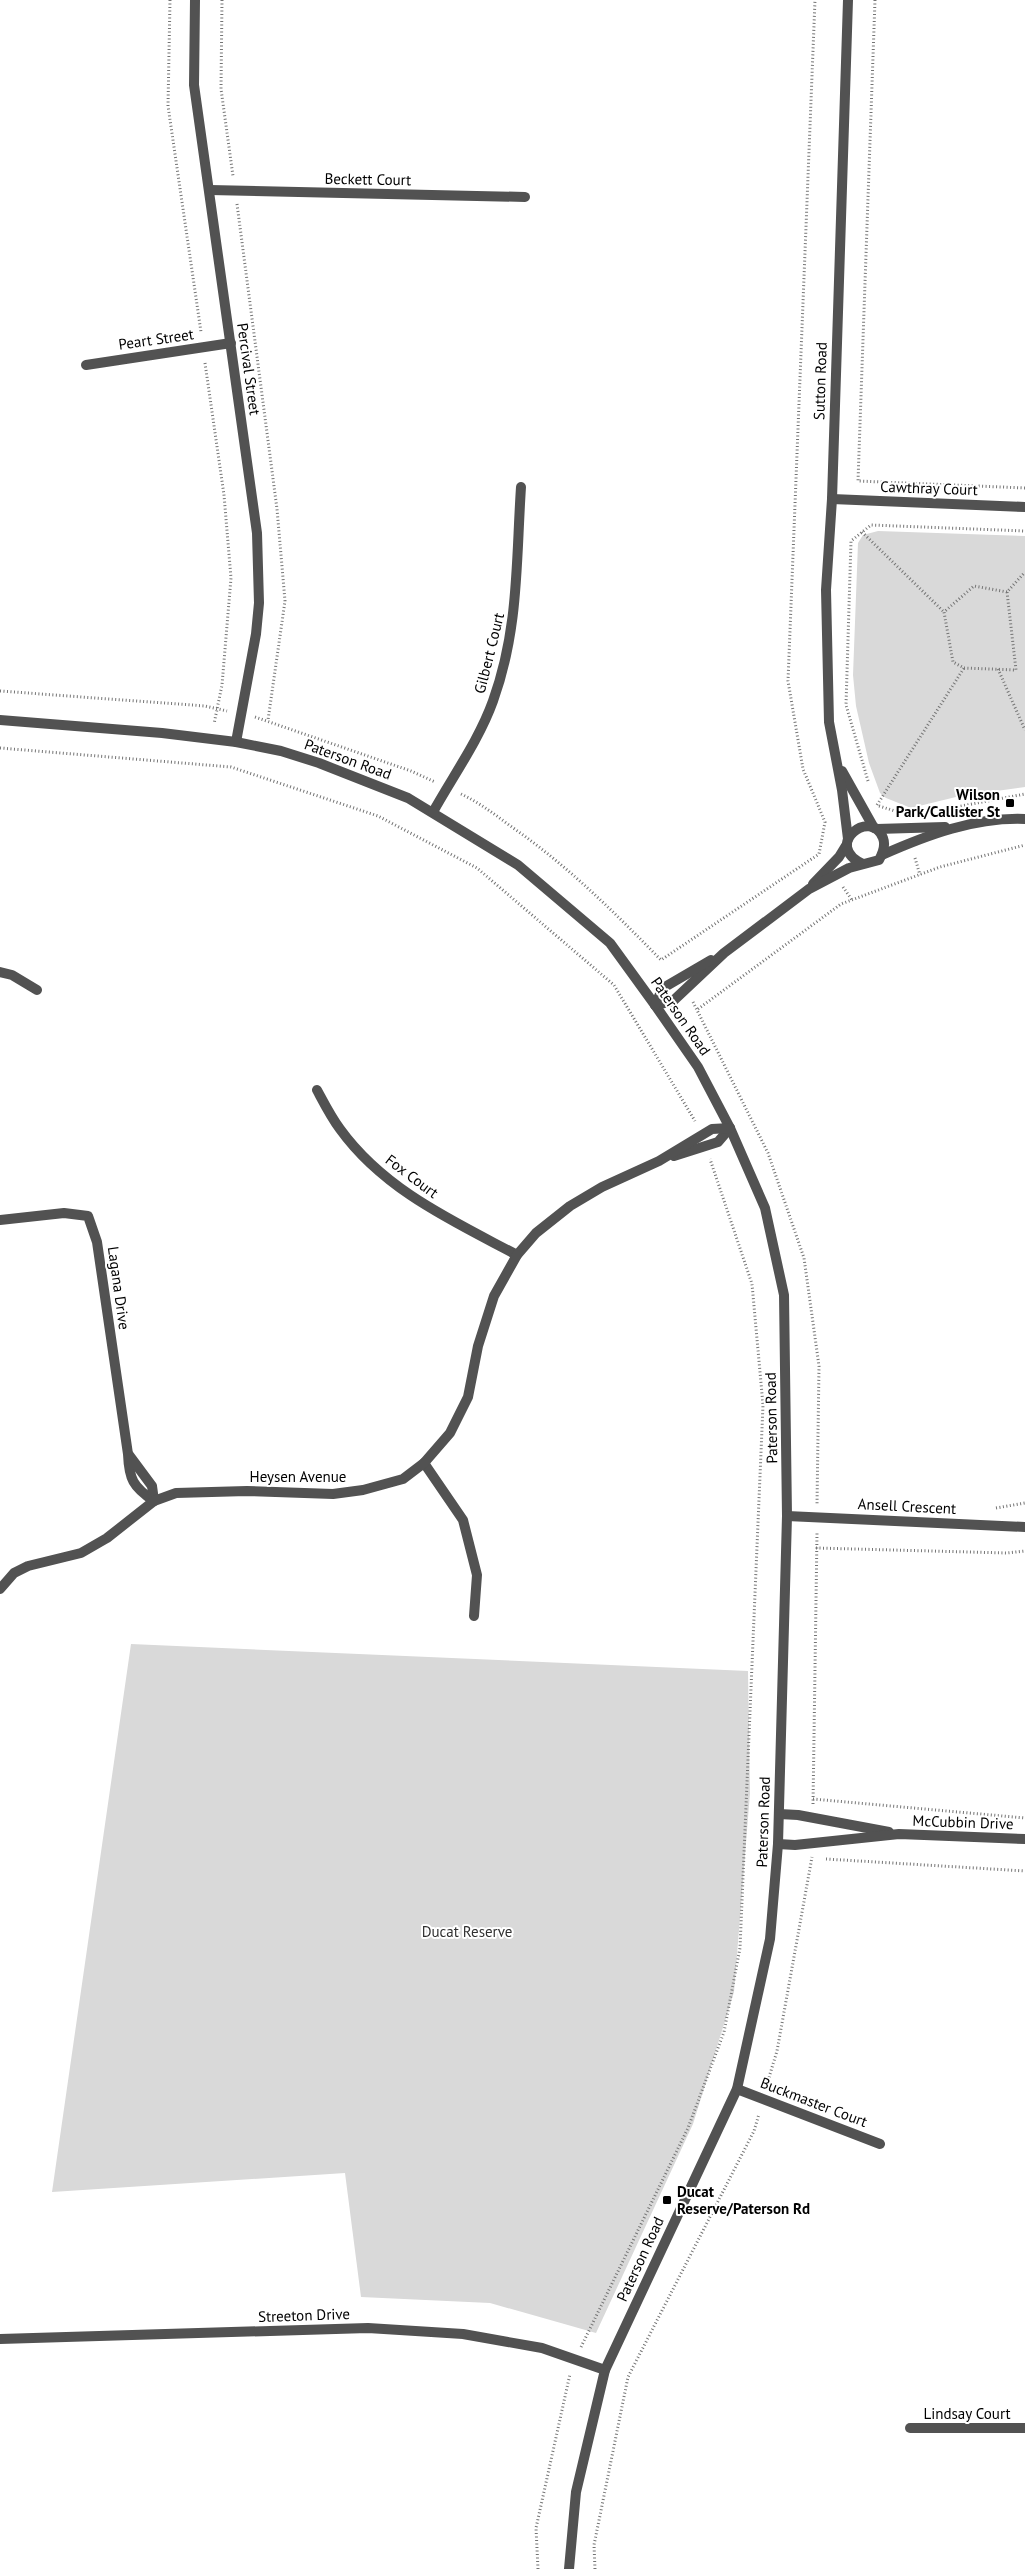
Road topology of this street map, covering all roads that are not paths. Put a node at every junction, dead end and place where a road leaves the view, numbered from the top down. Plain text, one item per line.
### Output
1 (196, 0) edge
2 (848, 0) edge
3 (210, 190) junction
4 (526, 197) dead end
5 (231, 343) junction
6 (86, 364) dead end
7 (521, 487) dead end
8 (832, 499) junction
9 (1025, 507) edge
10 (0, 720) edge
11 (236, 742) junction
12 (836, 762) junction
13 (433, 812) junction
14 (1025, 819) edge
15 (967, 825) junction
16 (875, 828) junction
17 (847, 842) junction
18 (882, 855) junction
19 (863, 864) junction
20 (803, 893) junction
21 (724, 953) junction
22 (0, 972) edge
23 (37, 990) dead end
24 (655, 1005) junction
25 (317, 1090) dead end
26 (730, 1128) junction
27 (659, 1161) junction
28 (0, 1220) edge
29 (517, 1255) junction
30 (424, 1463) junction
31 (154, 1501) junction
32 (787, 1516) junction
33 (1025, 1527) edge
34 (0, 1589) edge
35 (474, 1616) dead end
36 (779, 1814) junction
37 (899, 1834) junction
38 (1025, 1839) edge
39 (778, 1844) junction
40 (737, 2089) junction
41 (880, 2144) dead end
42 (0, 2339) edge
43 (605, 2370) junction
44 (910, 2428) dead end
45 (1025, 2428) edge
46 (569, 2569) edge

1 - 3 street, Percival Street
2 - 8 street, Sutton Road
3 - 4 street, Beckett Court
3 - 5 street, Percival Street
5 - 6 street, Peart Street
5 - 11 street, Percival Street
7 - 13 street, Gilbert Court
8 - 9 street, Cawthray Court
8 - 12 street, Sutton Road
10 - 11 street, Paterson Road
11 - 13 street, Paterson Road
12 - 16 street, Sutton Road
12 - 17 street, Sutton Road
13 - 24 street, Paterson Road
14 - 15 street
15 - 16 street
15 - 18 street
16 - 17 street
16 - 18 street
17 - 19 street
17 - 20 street
18 - 19 street
19 - 20 street
20 - 21 street
21 - 24 street
21 - 24 street
22 - 23 street
24 - 26 street, Paterson Road
25 - 29 street, Fox Court
26 - 27 street, Heysen Avenue
26 - 27 street, Heysen Avenue
26 - 32 street, Paterson Road
27 - 29 street, Heysen Avenue
28 - 31 street, Lagana Drive
29 - 30 street, Heysen Avenue
30 - 31 street, Heysen Avenue
30 - 35 street
31 - 34 street, Heysen Avenue
32 - 33 street, Ansell Crescent
32 - 36 street, Paterson Road
36 - 37 street, McCubbin Drive
36 - 39 street, Paterson Road
37 - 38 street, McCubbin Drive
37 - 39 street, McCubbin Drive
39 - 40 street, Paterson Road
40 - 41 street, Buckmaster Court
40 - 43 street, Paterson Road
42 - 43 street, Streeton Drive
43 - 46 street, Paterson Road
44 - 45 street, Lindsay Court

